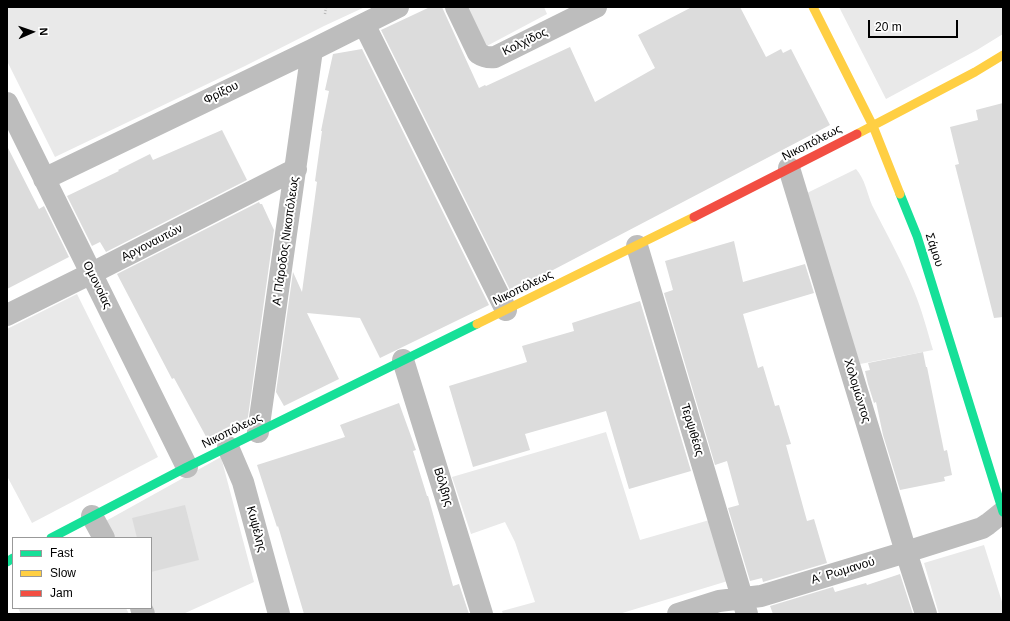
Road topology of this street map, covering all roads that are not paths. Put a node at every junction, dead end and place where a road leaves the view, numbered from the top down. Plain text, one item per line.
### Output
1 (398, 7) edge
2 (456, 7) edge
3 (596, 7) edge
4 (813, 7) edge
5 (364, 24) junction
6 (312, 50) junction
7 (1003, 55) edge
8 (7, 103) edge
9 (873, 126) junction
10 (789, 168) junction
11 (296, 169) junction
12 (44, 179) junction
13 (637, 246) junction
14 (91, 273) junction
15 (506, 310) junction
16 (7, 315) edge
17 (403, 360) junction
18 (258, 432) junction
19 (228, 447) junction
20 (187, 467) junction
21 (1003, 512) edge
22 (92, 516) junction
23 (53, 537) edge
24 (103, 537) edge
25 (906, 552) junction
26 (745, 606) edge
27 (279, 614) edge
28 (482, 614) edge
29 (678, 614) edge
30 (926, 614) edge

1 - 5 street, Φρίξου
2 - 3 street, Κολχίδος
4 - 9 street, Σάμου
5 - 6 street, Φρίξου
5 - 15 street
6 - 11 street, Α' Πάροδος Νικοπόλεως
6 - 12 street, Φρίξου
7 - 9 street, Νικοπόλεως
8 - 12 street, Ομονοίας
9 - 10 street, Νικοπόλεως
9 - 21 street, Σάμου
10 - 13 street, Νικοπόλεως
10 - 25 street, Χολομώντος
11 - 14 street, Αργοναυτών
11 - 18 street, Α' Πάροδος Νικοπόλεως
12 - 14 street, Ομονοίας
13 - 15 street, Νικοπόλεως
13 - 26 street, Τερψιθέας
14 - 16 street, Αργοναυτών
14 - 20 street, Ομονοίας
15 - 17 street, Νικοπόλεως
17 - 18 street, Νικοπόλεως
17 - 28 street, Βόλβης
18 - 19 street, Νικοπόλεως
19 - 20 street, Νικοπόλεως
19 - 27 street, Κυψέλης
20 - 22 street, Νικοπόλεως
21 - 25 street, Α΄ Ρωμανού
22 - 23 street, Νικοπόλεως
22 - 24 street
25 - 26 street, Α΄ Ρωμανού
25 - 30 street, Χολομώντος
26 - 29 street, Α΄ Ρωμανού

